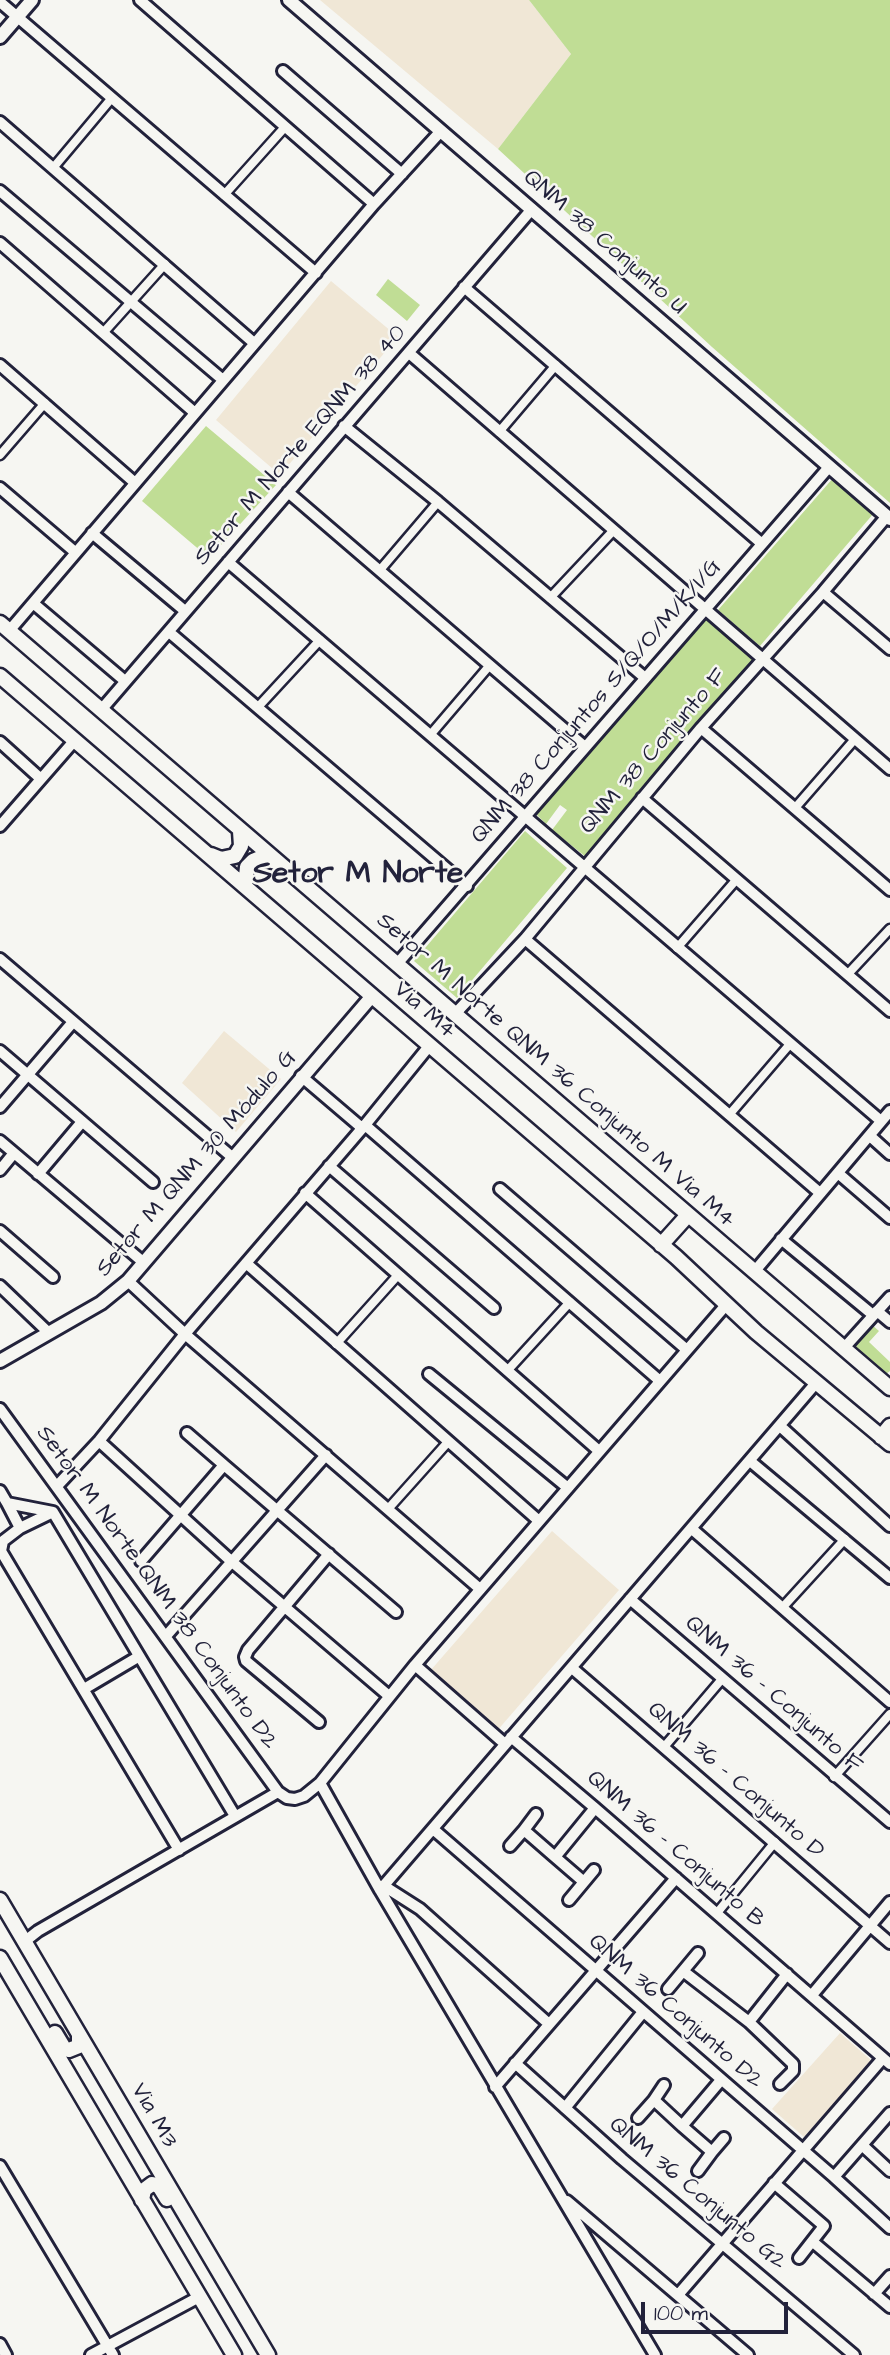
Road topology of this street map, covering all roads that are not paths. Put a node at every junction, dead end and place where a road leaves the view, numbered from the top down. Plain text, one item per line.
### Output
1 (32, 0) edge
2 (139, 0) edge
3 (289, 0) edge
4 (0, 2) edge
5 (18, 16) junction
6 (0, 37) edge
7 (283, 71) dead end
8 (111, 99) junction
9 (0, 122) edge
10 (285, 127) junction
11 (441, 131) junction
12 (53, 168) junction
13 (401, 174) junction
14 (0, 191) edge
15 (224, 194) junction
16 (374, 204) junction
17 (532, 209) junction
18 (0, 243) edge
19 (164, 264) junction
20 (316, 273) junction
21 (464, 287) junction
22 (131, 302) junction
23 (103, 333) junction
24 (254, 343) junction
25 (409, 353) junction
26 (0, 365) edge
27 (556, 365) junction
28 (223, 380) junction
29 (45, 403) junction
30 (195, 413) junction
31 (344, 426) junction
32 (499, 432) junction
33 (0, 455) edge
34 (829, 467) junction
35 (134, 482) junction
36 (0, 488) edge
37 (288, 492) junction
38 (438, 502) junction
39 (888, 518) edge
40 (613, 531) junction
41 (92, 533) junction
42 (761, 543) junction
43 (75, 552) junction
44 (228, 562) junction
45 (380, 570) junction
46 (823, 592) junction
47 (550, 598) junction
48 (33, 603) junction
49 (704, 608) junction
50 (185, 611) junction
51 (4, 627) edge
52 (169, 632) junction
53 (320, 640) junction
54 (890, 649) edge
55 (761, 659) junction
56 (490, 665) junction
57 (0, 676) edge
58 (644, 677) junction
59 (125, 681) junction
60 (258, 707) junction
61 (101, 710) junction
62 (702, 729) junction
63 (431, 734) junction
64 (855, 739) junction
65 (75, 740) junction
66 (0, 742) edge
67 (584, 747) junction
68 (890, 769) edge
69 (41, 779) junction
70 (642, 798) junction
71 (795, 808) junction
72 (525, 815) junction
73 (0, 826) edge
74 (240, 831) junction
75 (210, 855) junction
76 (277, 862) junction
77 (583, 867) junction
78 (737, 879) junction
79 (245, 886) junction
80 (467, 886) junction
81 (890, 890) edge
82 (890, 929) edge
83 (525, 939) junction
84 (677, 948) junction
85 (0, 959) edge
86 (397, 964) junction
87 (848, 974) junction
88 (372, 996) junction
89 (890, 1011) edge
90 (454, 1015) junction
91 (73, 1022) junction
92 (790, 1044) junction
93 (430, 1045) junction
94 (0, 1051) edge
95 (27, 1075) junction
96 (301, 1076) junction
97 (0, 1107) edge
98 (890, 1111) edge
99 (729, 1115) junction
100 (881, 1121) junction
101 (82, 1123) junction
102 (364, 1126) junction
103 (870, 1136) junction
104 (0, 1140) edge
105 (14, 1153) junction
106 (890, 1154) edge
107 (232, 1157) junction
108 (329, 1166) junction
109 (0, 1170) edge
110 (38, 1174) junction
111 (839, 1174) junction
112 (153, 1182) dead end
113 (500, 1189) dead end
114 (305, 1193) junction
115 (820, 1193) junction
116 (688, 1215) junction
117 (890, 1218) edge
118 (0, 1231) edge
119 (781, 1239) junction
120 (661, 1245) junction
121 (143, 1262) junction
122 (246, 1263) junction
123 (754, 1272) junction
124 (398, 1275) junction
125 (53, 1277) dead end
126 (128, 1281) junction
127 (0, 1286) edge
128 (890, 1297) edge
129 (570, 1302) junction
130 (726, 1305) junction
131 (494, 1308) dead end
132 (875, 1313) junction
133 (890, 1322) edge
134 (48, 1332) junction
135 (185, 1334) junction
136 (336, 1344) junction
137 (844, 1348) junction
138 (687, 1350) junction
139 (0, 1361) edge
140 (507, 1371) junction
141 (429, 1374) dead end
142 (660, 1381) junction
143 (816, 1384) junction
144 (890, 1388) edge
145 (0, 1409) edge
146 (780, 1426) junction
147 (187, 1433) dead end
148 (887, 1436) edge
149 (99, 1441) junction
150 (448, 1442) junction
151 (599, 1451) junction
152 (326, 1455) junction
153 (750, 1461) junction
154 (224, 1465) junction
155 (57, 1486) junction
156 (568, 1488) junction
157 (0, 1491) edge
158 (6, 1503) junction
159 (388, 1509) junction
160 (277, 1510) junction
161 (53, 1512) junction
162 (181, 1516) junction
163 (539, 1521) junction
164 (890, 1526) edge
165 (20, 1528) junction
166 (692, 1529) junction
167 (845, 1539) junction
168 (329, 1554) junction
169 (141, 1561) dead end
170 (231, 1561) junction
171 (890, 1578) edge
172 (480, 1589) junction
173 (630, 1599) junction
174 (285, 1608) junction
175 (782, 1608) junction
176 (396, 1612) dead end
177 (166, 1636) junction
178 (138, 1657) junction
179 (415, 1665) junction
180 (572, 1668) junction
181 (722, 1679) junction
182 (84, 1689) junction
183 (389, 1696) junction
184 (890, 1702) edge
185 (890, 1714) edge
186 (319, 1723) dead end
187 (508, 1741) junction
188 (664, 1747) junction
189 (834, 1777) junction
190 (320, 1783) junction
191 (278, 1792) junction
192 (595, 1808) junction
193 (537, 1814) dead end
194 (235, 1816) junction
195 (890, 1822) edge
196 (433, 1829) junction
197 (524, 1830) junction
198 (775, 1842) junction
199 (510, 1846) dead end
200 (179, 1850) junction
201 (555, 1857) junction
202 (594, 1870) dead end
203 (676, 1878) junction
204 (584, 1882) junction
205 (382, 1888) junction
206 (0, 1900) edge
207 (569, 1900) dead end
208 (890, 1902) edge
209 (717, 1913) junction
210 (870, 1925) junction
211 (24, 1942) junction
212 (890, 1942) edge
213 (698, 1954) dead end
214 (0, 1958) edge
215 (683, 1971) junction
216 (596, 1972) junction
217 (787, 1973) junction
218 (12, 1977) junction
219 (668, 1989) dead end
220 (812, 1995) junction
221 (643, 2012) junction
222 (748, 2022) junction
223 (549, 2024) junction
224 (79, 2036) junction
225 (886, 2061) edge
226 (515, 2063) junction
227 (721, 2080) junction
228 (780, 2084) dead end
229 (664, 2085) dead end
230 (495, 2087) junction
231 (654, 2100) junction
232 (565, 2108) junction
233 (890, 2113) edge
234 (638, 2118) dead end
235 (682, 2126) junction
236 (724, 2138) dead end
237 (862, 2145) junction
238 (803, 2150) junction
239 (712, 2152) junction
240 (0, 2166) edge
241 (698, 2171) dead end
242 (890, 2171) edge
243 (834, 2177) junction
244 (774, 2183) junction
245 (560, 2194) junction
246 (142, 2200) junction
247 (890, 2228) edge
248 (813, 2242) junction
249 (722, 2244) junction
250 (207, 2253) junction
251 (799, 2258) dead end
252 (890, 2276) edge
253 (874, 2294) junction
254 (678, 2295) junction
255 (203, 2303) junction
256 (890, 2307) edge
257 (0, 2344) edge
258 (111, 2350) edge
259 (6, 2355) edge
260 (91, 2355) edge
261 (234, 2355) edge
262 (243, 2355) edge
263 (268, 2355) edge
264 (655, 2355) edge
265 (748, 2355) edge
266 (854, 2355) edge

1 - 5 street
2 - 10 street
3 - 11 street, QNM 38 Conjunto U
4 - 5 street
5 - 6 street
5 - 8 street
7 - 13 street
8 - 12 street
8 - 15 street
9 - 12 street
10 - 15 street
10 - 16 street
11 - 13 street
11 - 17 street, QNM 38 Conjunto U
12 - 19 street
13 - 16 street
14 - 22 street
15 - 20 street
16 - 20 street
17 - 21 street, Setor M Norte EQNM 38 40
17 - 34 street, QNM 38 Conjunto U
18 - 23 street
19 - 22 street
19 - 24 street
20 - 24 street
21 - 25 street, Setor M Norte EQNM 38 40
21 - 27 street
22 - 23 street
22 - 28 street
23 - 30 street
24 - 28 street
25 - 31 street, Setor M Norte EQNM 38 40
25 - 32 street
26 - 29 street
27 - 32 street
27 - 42 street
28 - 30 street
29 - 33 street
29 - 35 street
30 - 35 street
31 - 37 street, Setor M Norte EQNM 38 40
31 - 38 street
32 - 40 street
34 - 39 street, QNM 38 Conjunto U
34 - 42 street, QNM 38 Conjuntos S/Q/O/M/K/I/G
35 - 41 street
36 - 43 street
37 - 44 street, Setor M Norte EQNM 38 40
37 - 45 street
38 - 45 street
38 - 47 street
39 - 46 street, QNM 38 Conjunto F
40 - 47 street
40 - 49 street
41 - 43 street
41 - 50 street
42 - 49 street, QNM 38 Conjuntos S/Q/O/M/K/I/G
43 - 48 street
44 - 50 street, Setor M Norte EQNM 38 40
44 - 53 street
45 - 56 street
46 - 54 street
46 - 55 street, QNM 38 Conjunto F
47 - 58 street
48 - 51 street
48 - 59 street
49 - 55 street
49 - 58 street, QNM 38 Conjuntos S/Q/O/M/K/I/G
50 - 52 street, Setor M Norte EQNM 38 40
51 - 61 main road, Setor M Norte QNM 36 Conjunto M Via M4
52 - 59 street, Setor M Norte EQNM 38 40
52 - 60 street
53 - 60 street
53 - 63 street
55 - 62 street, QNM 38 Conjunto F
55 - 64 street
56 - 63 street
56 - 67 street
57 - 65 main road, Via M4
58 - 67 street, QNM 38 Conjuntos S/Q/O/M/K/I/G
59 - 61 street, Setor M Norte EQNM 38 40
60 - 80 street
61 - 74 main road, Setor M Norte QNM 36 Conjunto M Via M4
62 - 70 street, QNM 38 Conjunto F
62 - 71 street
63 - 72 street
64 - 68 street
64 - 71 street
65 - 69 street
65 - 75 main road, Via M4
66 - 69 street
67 - 72 street, QNM 38 Conjuntos S/Q/O/M/K/I/G
69 - 73 street
70 - 77 street, QNM 38 Conjunto F
70 - 78 street
71 - 81 street
72 - 77 street
72 - 80 street, QNM 38 Conjuntos S/Q/O/M/K/I/G
74 - 75 main road
74 - 76 main road, Setor M Norte QNM 36 Conjunto M Via M4
75 - 79 main road, Via M4
76 - 79 main road
76 - 86 main road, Setor M Norte QNM 36 Conjunto M Via M4
77 - 83 street, QNM 38 Conjunto F
77 - 84 street
78 - 84 street
78 - 87 street
79 - 88 main road, Via M4
80 - 86 street, QNM 38 Conjuntos S/Q/O/M/K/I/G
82 - 87 street
83 - 90 street, QNM 38 Conjunto F
83 - 99 street
84 - 92 street
85 - 91 street
86 - 90 main road, Setor M Norte QNM 36 Conjunto M Via M4
87 - 89 street
88 - 93 main road, Via M4
88 - 96 street, Setor M QNM 30 Módulo G
90 - 116 main road, Setor M Norte QNM 36 Conjunto M Via M4
91 - 95 street
91 - 107 street
92 - 99 street
92 - 100 street
93 - 102 street
93 - 120 main road, Via M4
94 - 95 street
95 - 97 street
95 - 101 street
96 - 102 street
96 - 107 street, Setor M QNM 30 Módulo G
98 - 100 street
99 - 115 street
100 - 103 street
101 - 110 street
101 - 112 street
102 - 108 street
102 - 129 street
103 - 106 street
103 - 111 street
104 - 105 street
105 - 109 street
105 - 110 street
107 - 121 street, Setor M QNM 30 Módulo G
108 - 114 street
108 - 131 street
110 - 121 street
111 - 115 street
111 - 117 street
113 - 138 street
114 - 122 street
114 - 124 street
115 - 119 street
116 - 120 main road
116 - 123 main road, Setor M Norte QNM 36 Conjunto M Via M4
118 - 125 street
119 - 123 street
119 - 132 street
120 - 130 main road, Via M4
121 - 126 street, Setor M QNM 30 Módulo G
122 - 135 street
122 - 136 street
123 - 137 main road, Setor M Norte QNM 36 Conjunto M Via M4
124 - 136 street
124 - 140 street
126 - 134 street, Setor M QNM 30 Módulo G
126 - 135 street
127 - 134 street
128 - 132 street
129 - 140 street
129 - 142 street
130 - 138 street
130 - 143 main road, Via M4
132 - 133 street
132 - 137 street
134 - 139 street, Setor M QNM 30 Módulo G
135 - 149 street
135 - 152 street
136 - 150 street
137 - 144 main road, Setor M Norte QNM 36 Conjunto M Via M4
138 - 142 street
140 - 151 street
141 - 156 street
142 - 151 street
143 - 146 street
143 - 148 main road, Via M4
145 - 155 street, Setor M Norte QNM 38 Conjunto D2
146 - 153 street
146 - 164 street
147 - 154 street
149 - 155 street
149 - 162 street
150 - 159 street
150 - 163 street
151 - 156 street
152 - 159 street
152 - 160 street
153 - 166 street
153 - 167 street
154 - 160 street
154 - 162 street
155 - 177 street, Setor M Norte QNM 38 Conjunto D2
156 - 163 street
157 - 158 street
158 - 161 street
158 - 165 street
159 - 172 street
160 - 168 street
160 - 170 street
161 - 165 street
161 - 178 street
162 - 169 street
162 - 170 street
163 - 172 street
165 - 182 street
166 - 173 street
166 - 175 street
167 - 171 street
167 - 175 street
168 - 174 street
168 - 176 street
170 - 174 street
170 - 177 street
172 - 179 street
173 - 180 street
173 - 181 street, QNM 36 - Conjunto F
174 - 183 street
174 - 186 street
175 - 184 street
177 - 191 street, Setor M Norte QNM 38 Conjunto D2
178 - 182 street
178 - 194 street
179 - 183 street
179 - 187 street, QNM 36 - Conjunto B
180 - 187 street
180 - 188 street, QNM 36 - Conjunto D
181 - 188 street
181 - 189 street, QNM 36 - Conjunto F
182 - 200 street
183 - 190 street
185 - 189 street
187 - 192 street, QNM 36 - Conjunto B
187 - 196 street
188 - 198 street, QNM 36 - Conjunto D
189 - 195 street, QNM 36 - Conjunto F
190 - 191 street
190 - 205 street
191 - 194 street
192 - 201 street
192 - 203 street, QNM 36 - Conjunto B
193 - 197 street
194 - 200 street
196 - 205 street
196 - 216 street, QNM 36 Conjunto D2
197 - 199 street
197 - 201 street
198 - 209 street
198 - 210 street, QNM 36 - Conjunto D
200 - 211 street
201 - 204 street
202 - 204 street
203 - 209 street, QNM 36 - Conjunto B
203 - 216 street
204 - 207 street
205 - 223 street
205 - 230 street
206 - 211 main road, Via M3
208 - 210 street
209 - 217 street, QNM 36 - Conjunto B
210 - 212 street, QNM 36 - Conjunto D
210 - 220 street
211 - 224 main road, Via M3
213 - 215 street
214 - 218 main road
215 - 219 street
215 - 222 street
216 - 221 street, QNM 36 Conjunto D2
216 - 223 street
217 - 220 street, QNM 36 - Conjunto B
217 - 222 street
218 - 224 main road
218 - 246 main road
220 - 225 street, QNM 36 - Conjunto B
221 - 227 street, QNM 36 Conjunto D2
221 - 232 street
222 - 228 street
223 - 226 street
224 - 250 main road, Via M3
225 - 238 street
226 - 230 street
226 - 232 street, QNM 36 Conjunto G2
227 - 235 street
227 - 238 street, QNM 36 Conjunto D2
229 - 231 street
230 - 245 street
231 - 234 street
231 - 235 street
232 - 249 street, QNM 36 Conjunto G2
233 - 237 street
235 - 239 street
236 - 239 street
237 - 242 street
237 - 243 street
238 - 243 street, QNM 36 Conjunto D2
238 - 244 street
239 - 241 street
240 - 258 street
243 - 247 street, QNM 36 Conjunto D2
244 - 248 street
244 - 249 street
245 - 254 street
245 - 264 street
246 - 250 main road
246 - 255 main road
248 - 251 street
248 - 253 street
249 - 254 street
249 - 266 street, QNM 36 Conjunto G2
250 - 263 main road, Via M3
252 - 253 street
253 - 256 street
254 - 265 street
255 - 258 street
255 - 261 main road
255 - 262 main road
257 - 259 street
258 - 260 street

